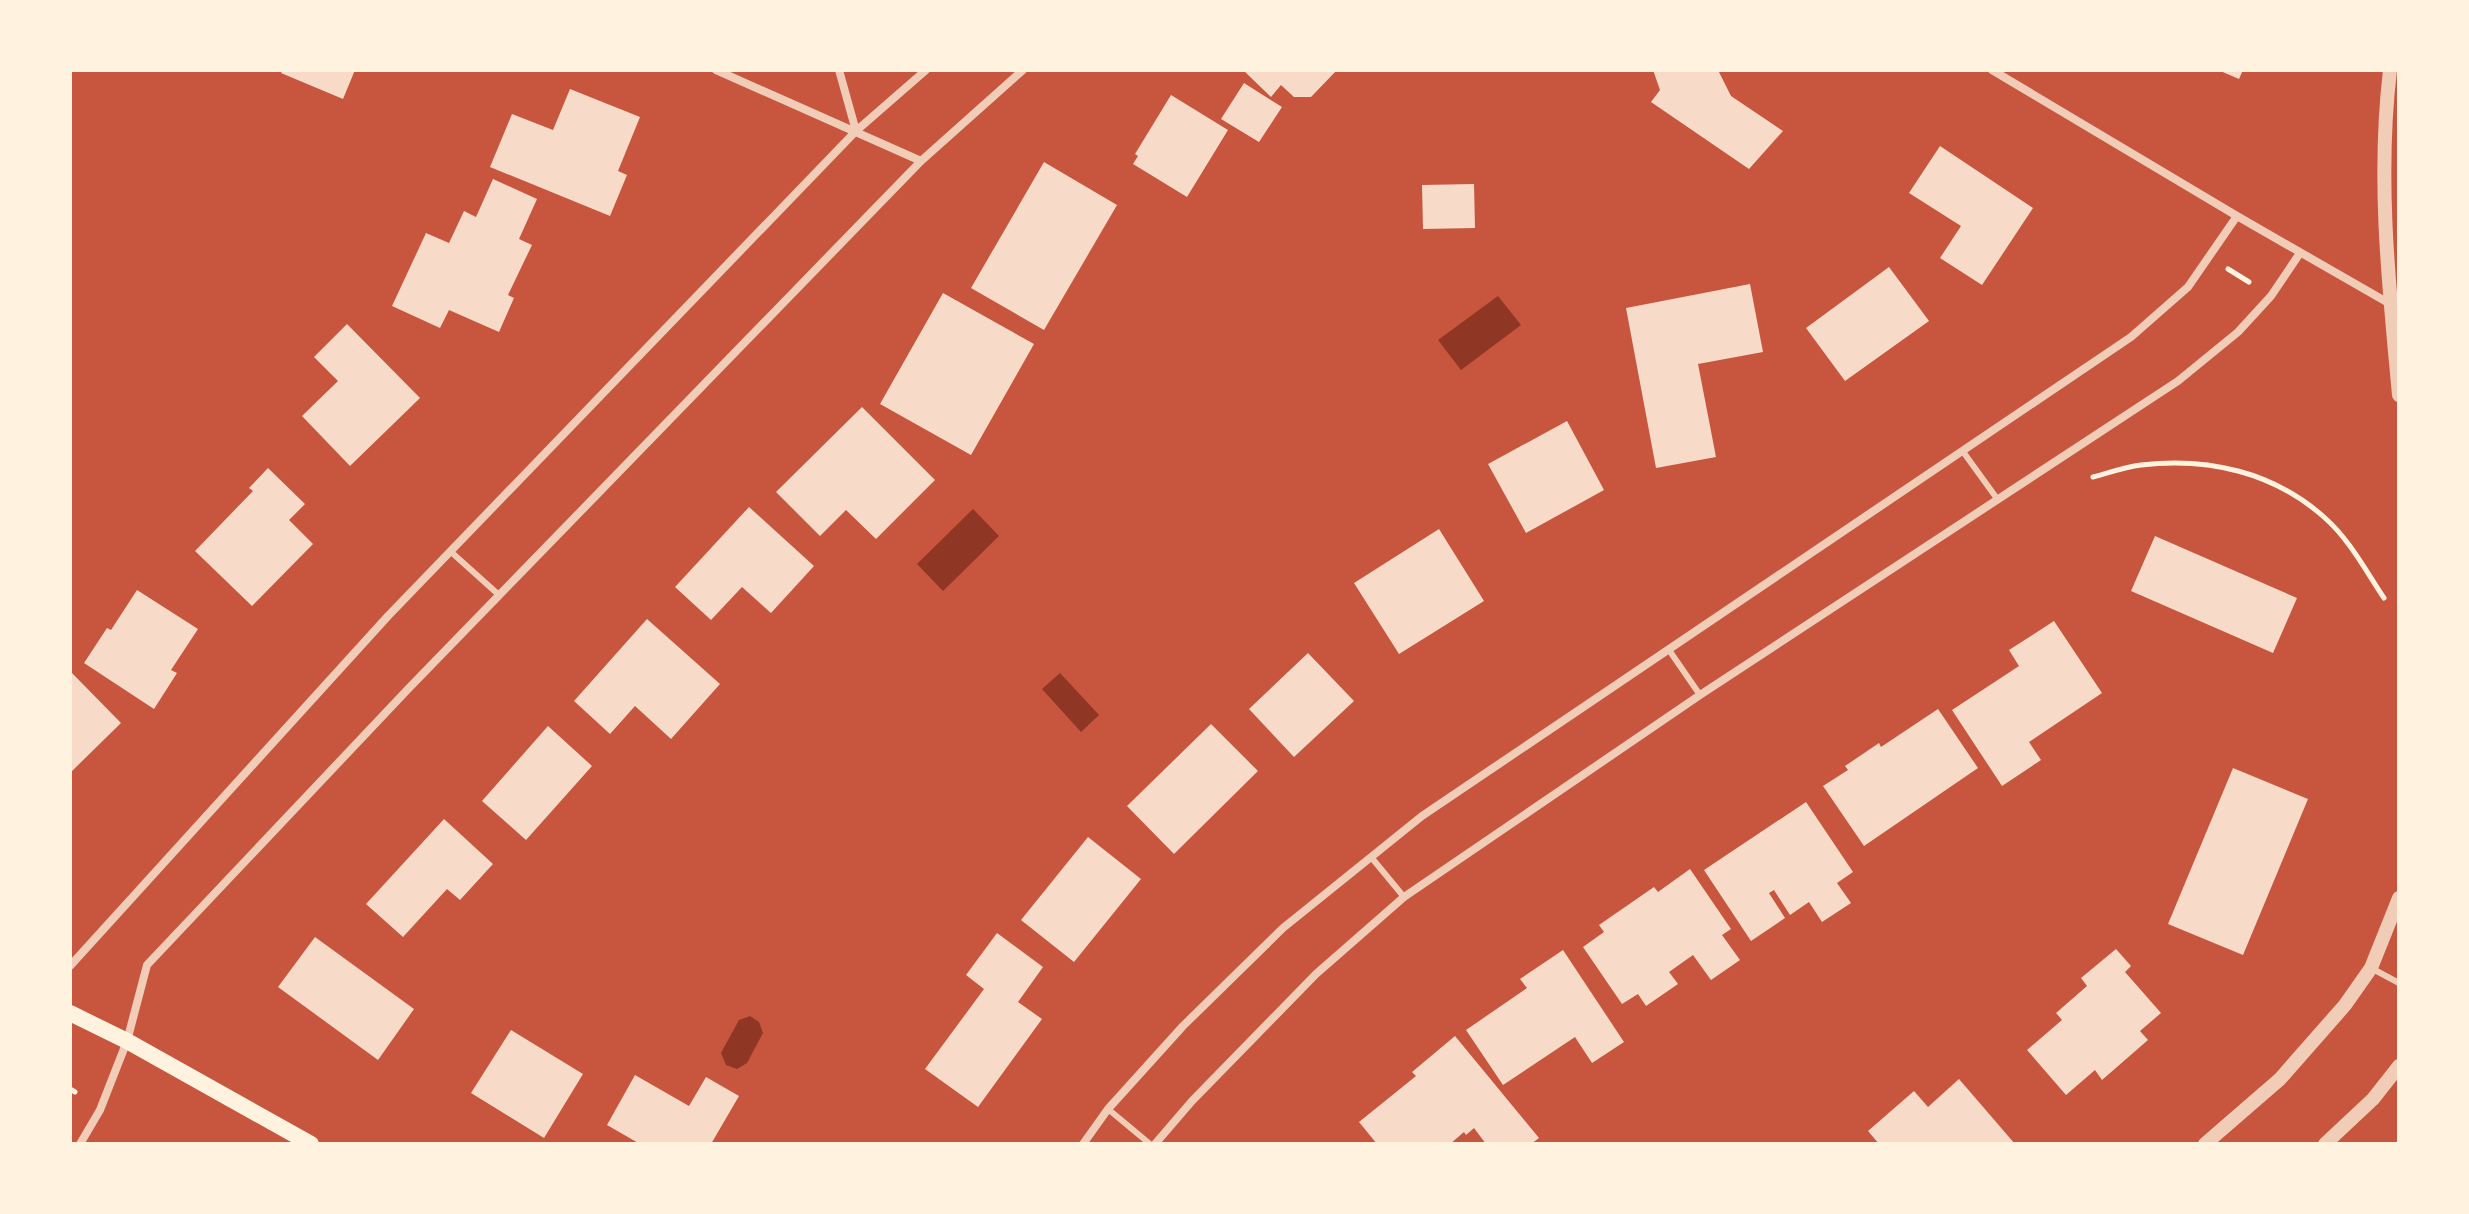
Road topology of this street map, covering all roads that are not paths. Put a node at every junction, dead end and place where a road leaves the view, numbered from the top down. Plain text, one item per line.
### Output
1 (716, 70) edge
2 (839, 70) edge
3 (926, 70) edge
4 (1023, 70) edge
5 (1992, 70) edge
6 (2390, 70) edge
7 (856, 131) junction
8 (921, 161) junction
9 (2237, 216) junction
10 (2300, 253) junction
11 (2394, 305) edge
12 (2399, 395) edge
13 (1964, 453) junction
14 (1998, 500) junction
15 (450, 551) junction
16 (499, 595) junction
17 (1669, 650) junction
18 (1700, 695) junction
19 (1371, 856) junction
20 (1404, 897) junction
21 (2399, 898) edge
22 (70, 966) edge
23 (2371, 968) junction
24 (2399, 983) edge
25 (70, 1013) edge
26 (127, 1041) junction
27 (2399, 1066) edge
28 (1108, 1109) junction
29 (80, 1144) edge
30 (311, 1144) edge
31 (1083, 1144) edge
32 (1153, 1144) edge
33 (2205, 1144) edge
34 (2325, 1144) edge

1 - 7 street
2 - 7 street
3 - 7 street
4 - 8 street
5 - 9 street
6 - 11 street
7 - 8 street
7 - 15 street
8 - 16 street
9 - 10 street
9 - 13 street
10 - 11 street
10 - 14 street
11 - 12 street
13 - 14 lane
13 - 17 street
14 - 18 street
15 - 16 lane
15 - 22 street
16 - 26 street
17 - 18 lane
17 - 19 street
18 - 20 street
19 - 20 lane
19 - 28 street
20 - 32 street
21 - 23 street
23 - 24 lane
23 - 33 street
25 - 26 main road
26 - 29 street
26 - 30 main road
27 - 34 street
28 - 31 street
28 - 32 lane

